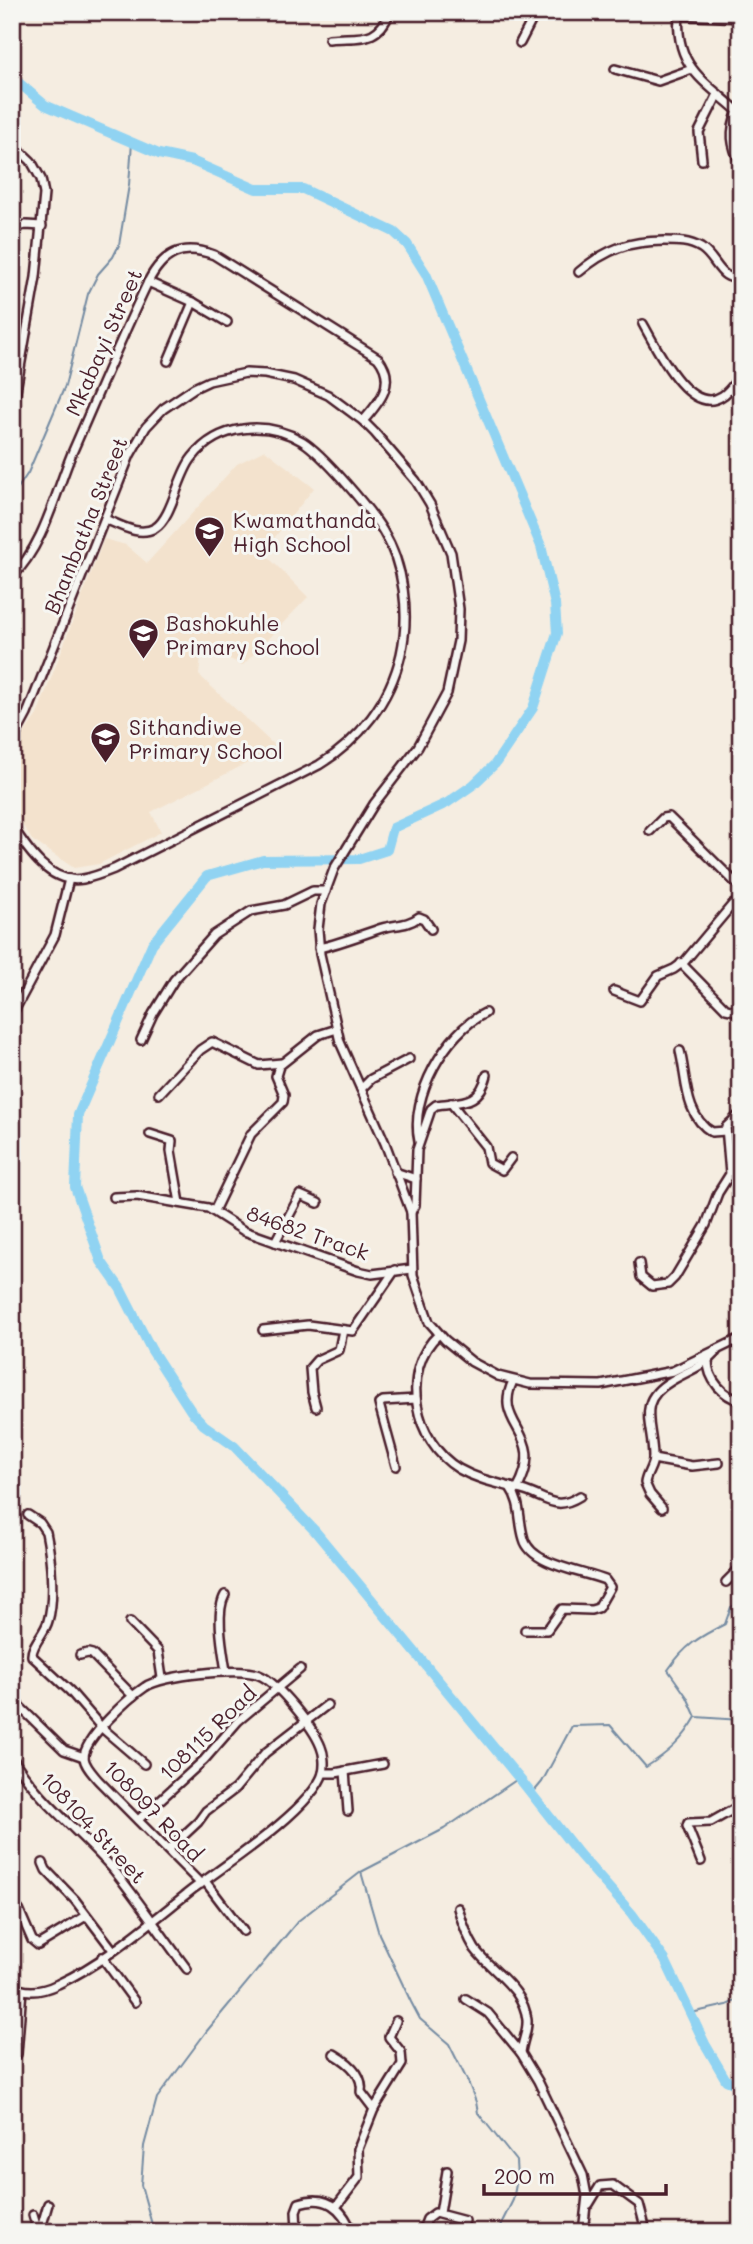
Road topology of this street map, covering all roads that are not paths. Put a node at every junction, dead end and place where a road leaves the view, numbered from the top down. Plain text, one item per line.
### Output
1 (390, 12) edge
2 (537, 12) edge
3 (679, 14) edge
4 (741, 18) edge
5 (329, 39) dead end
6 (520, 43) dead end
7 (615, 69) dead end
8 (692, 69) junction
9 (718, 94) junction
10 (739, 112) edge
11 (12, 144) edge
12 (702, 160) dead end
13 (741, 165) edge
14 (42, 226) junction
15 (12, 229) edge
16 (579, 272) dead end
17 (741, 277) edge
18 (148, 282) junction
19 (193, 302) junction
20 (227, 322) dead end
21 (643, 324) dead end
22 (168, 361) dead end
23 (741, 375) edge
24 (12, 413) edge
25 (363, 421) junction
26 (105, 519) junction
27 (12, 577) edge
28 (12, 742) edge
29 (12, 826) edge
30 (650, 831) dead end
31 (69, 879) junction
32 (741, 888) edge
33 (325, 893) junction
34 (741, 900) edge
35 (431, 929) dead end
36 (319, 948) junction
37 (681, 964) junction
38 (614, 991) dead end
39 (741, 1012) edge
40 (485, 1013) dead end
41 (12, 1015) edge
42 (337, 1030) junction
43 (141, 1040) dead end
44 (680, 1051) dead end
45 (409, 1059) dead end
46 (282, 1063) junction
47 (487, 1076) dead end
48 (361, 1089) junction
49 (159, 1094) dead end
50 (451, 1103) junction
51 (741, 1113) edge
52 (726, 1131) junction
53 (150, 1134) dead end
54 (419, 1141) junction
55 (511, 1158) dead end
56 (395, 1172) junction
57 (416, 1180) junction
58 (114, 1197) dead end
59 (180, 1203) junction
60 (318, 1203) dead end
61 (214, 1211) junction
62 (411, 1212) junction
63 (275, 1242) junction
64 (639, 1263) dead end
65 (395, 1269) junction
66 (412, 1269) junction
67 (263, 1330) dead end
68 (343, 1330) junction
69 (439, 1334) junction
70 (741, 1338) edge
71 (718, 1349) junction
72 (708, 1361) junction
73 (513, 1381) junction
74 (416, 1399) junction
75 (741, 1401) edge
76 (316, 1407) dead end
77 (653, 1459) junction
78 (719, 1463) dead end
79 (396, 1466) dead end
80 (513, 1488) junction
81 (580, 1496) dead end
82 (662, 1508) dead end
83 (28, 1515) dead end
84 (741, 1567) edge
85 (726, 1581) dead end
86 (225, 1595) dead end
87 (130, 1622) dead end
88 (525, 1630) dead end
89 (80, 1655) dead end
90 (300, 1669) dead end
91 (226, 1671) junction
92 (162, 1678) junction
93 (278, 1689) junction
94 (133, 1696) junction
95 (12, 1699) edge
96 (327, 1705) dead end
97 (304, 1722) junction
98 (102, 1728) junction
99 (12, 1757) edge
100 (84, 1757) junction
101 (144, 1764) dead end
102 (383, 1764) dead end
103 (345, 1771) junction
104 (323, 1773) junction
105 (741, 1805) edge
106 (348, 1811) dead end
107 (138, 1820) junction
108 (168, 1850) junction
109 (701, 1860) dead end
110 (43, 1863) dead end
111 (203, 1882) junction
112 (458, 1908) dead end
113 (19, 1910) dead end
114 (86, 1916) junction
115 (151, 1922) junction
116 (243, 1931) dead end
117 (113, 1950) junction
118 (102, 1957) junction
119 (187, 1969) dead end
120 (12, 1986) edge
121 (22, 1990) junction
122 (466, 2000) dead end
123 (135, 2002) dead end
124 (396, 2021) dead end
125 (521, 2053) junction
126 (18, 2054) dead end
127 (334, 2054) dead end
128 (374, 2109) junction
129 (447, 2171) dead end
130 (48, 2204) dead end
131 (336, 2207) junction
132 (586, 2208) junction
133 (440, 2213) junction
134 (33, 2215) dead end
135 (465, 2221) dead end
136 (644, 2223) dead end
137 (423, 2229) edge
138 (39, 2232) edge
139 (297, 2232) edge
140 (352, 2232) edge
141 (583, 2232) edge

1 - 5 street
2 - 6 street
3 - 4 street
3 - 8 street
7 - 8 street
8 - 9 street
9 - 10 street
9 - 12 street
10 - 13 street
11 - 14 street
14 - 15 street
14 - 24 street
16 - 17 street
18 - 19 street
18 - 25 street, Mkabayi Street
18 - 27 street, Mkabayi Street
19 - 20 street
19 - 22 street
21 - 23 street
25 - 26 street, Bhambatha Street
25 - 33 street, Bhambatha Street
26 - 28 street, Bhambatha Street
26 - 31 street
29 - 31 street
30 - 32 street
31 - 41 street
33 - 36 street, Bhambatha Street
33 - 43 street
34 - 37 street
35 - 36 street
36 - 42 street, Bhambatha Street
37 - 38 street
37 - 39 street
40 - 54 street
42 - 46 street
42 - 48 street, Bhambatha Street
44 - 52 street
45 - 48 street
46 - 49 street
46 - 61 street
47 - 50 street
48 - 56 street, Bhambatha Street
50 - 54 street
50 - 55 street
51 - 52 street
52 - 64 street
53 - 59 street
54 - 57 street
56 - 57 street
56 - 62 street, Bhambatha Street
57 - 62 street
58 - 59 street, 84682 Track
59 - 61 street, 84682 Track
60 - 63 street
61 - 63 street, 84682 Track
62 - 66 street
63 - 65 street, 84682 Track
65 - 66 street, 84682 Track
65 - 68 street
66 - 69 street
67 - 68 street
68 - 76 street
69 - 73 street
69 - 74 street
70 - 71 street
71 - 72 street
71 - 73 street
72 - 75 street
72 - 77 street
73 - 80 street
74 - 79 street
74 - 80 street
77 - 78 street
77 - 82 street
80 - 81 street
80 - 88 street
83 - 98 street
84 - 85 street
86 - 91 street
87 - 92 street
89 - 94 street
90 - 93 street, 108115 Road
91 - 92 street, 108097 Road
91 - 93 street, 108097 Road
92 - 94 street, 108097 Road
93 - 97 street, 108097 Road
93 - 107 street, 108115 Road
94 - 98 street, 108097 Road
95 - 100 street
96 - 97 street
97 - 104 street, 108097 Road
97 - 108 street
98 - 100 street, 108097 Road
98 - 101 street
99 - 115 street, 108104 Street
100 - 107 street, 108097 Road
102 - 103 street
103 - 104 street
103 - 106 street
104 - 111 street, 108097 Road
105 - 109 street
107 - 108 street, 108097 Road
108 - 111 street, 108097 Road
110 - 114 street
111 - 115 street, 108097 Road
111 - 116 street
112 - 125 street
113 - 114 street
114 - 117 street
115 - 117 street, 108097 Road
115 - 119 street, 108104 Street
117 - 118 street, 108097 Road
118 - 121 street, 108097 Road
118 - 123 street
120 - 121 street
121 - 126 street
122 - 125 street
124 - 128 street
125 - 132 street
127 - 128 street
128 - 131 street
129 - 133 street
130 - 138 street
131 - 139 street
131 - 140 street
132 - 136 street
132 - 141 street
133 - 135 street
133 - 137 street
134 - 138 street

